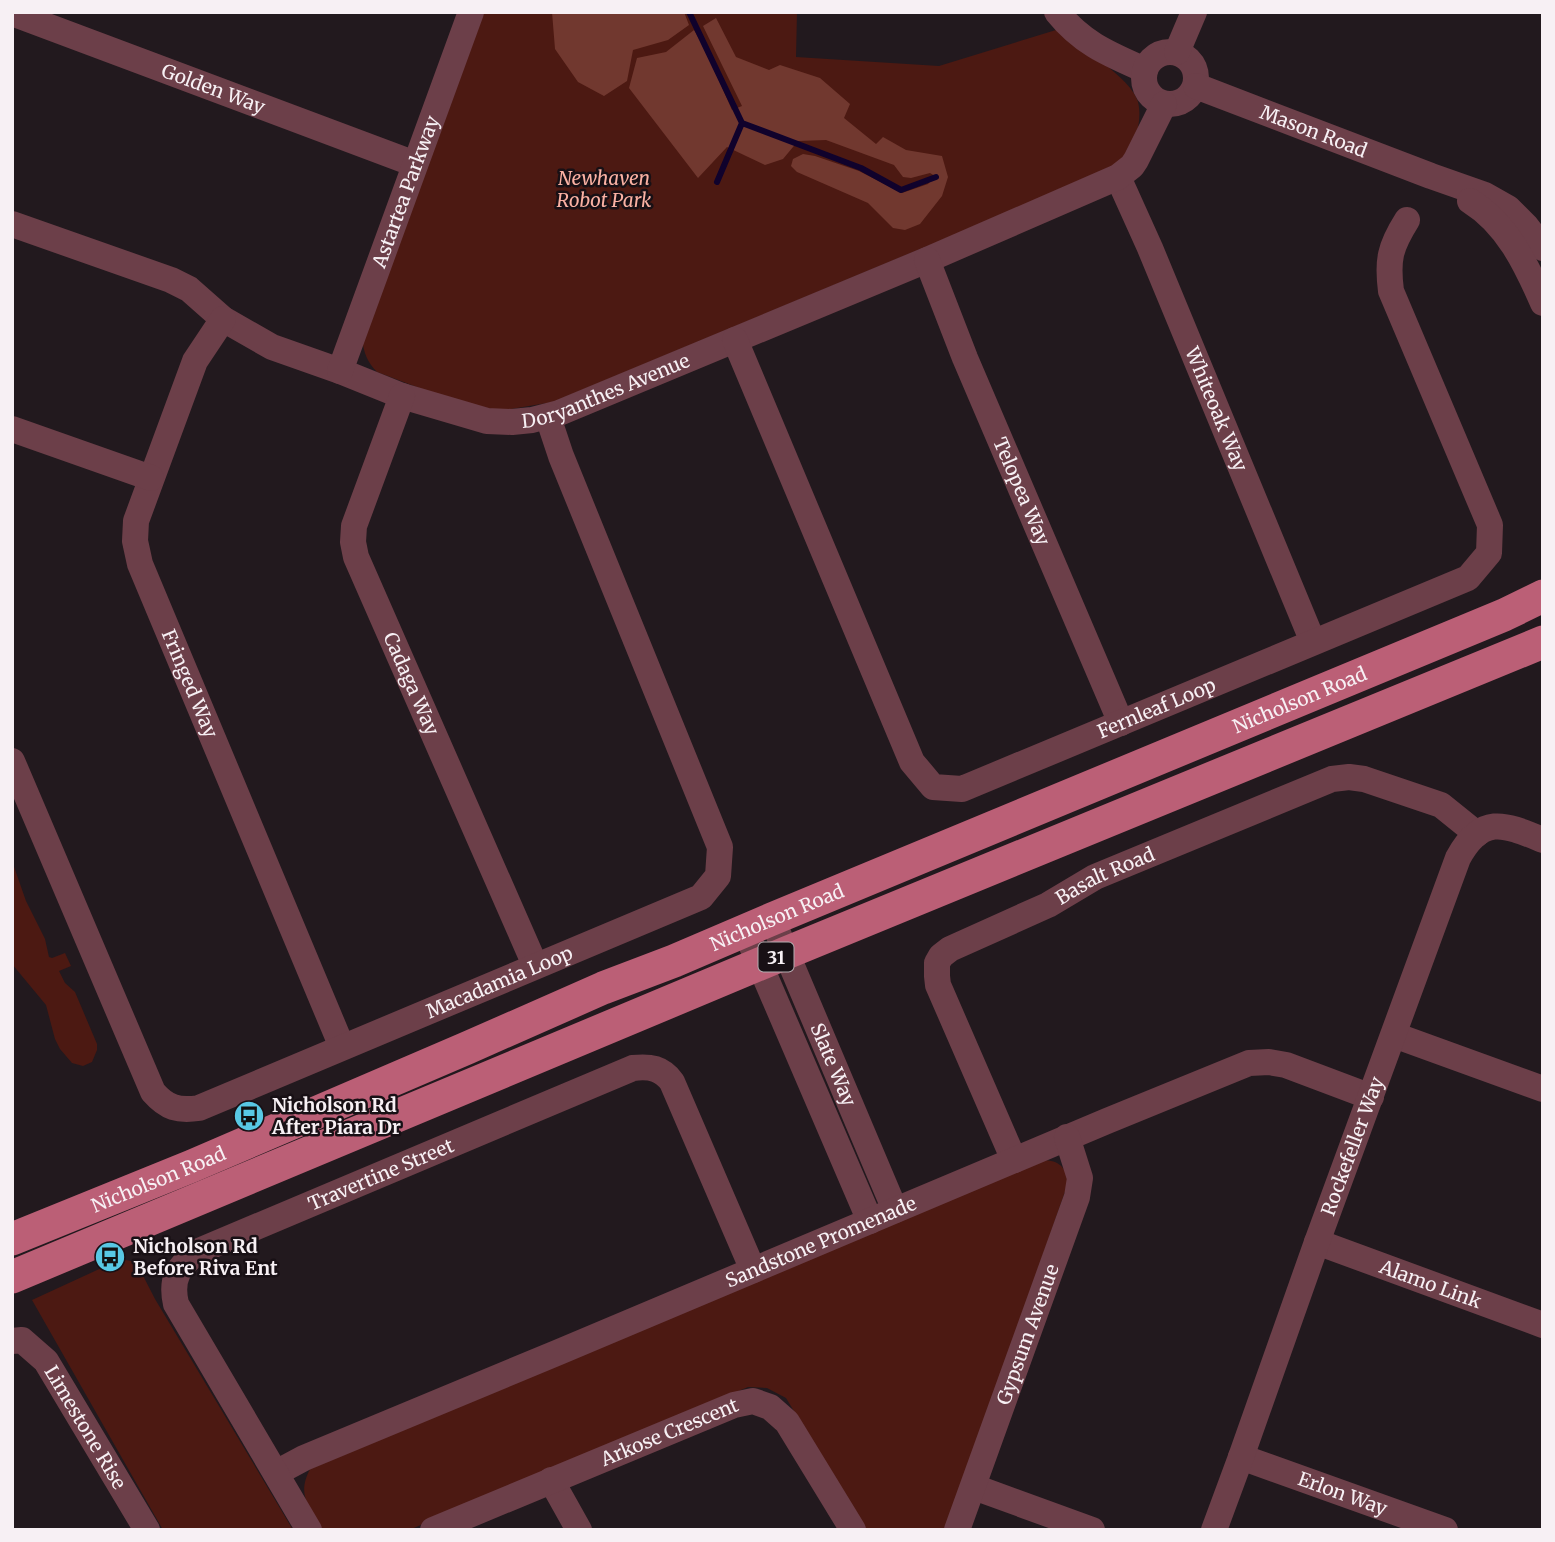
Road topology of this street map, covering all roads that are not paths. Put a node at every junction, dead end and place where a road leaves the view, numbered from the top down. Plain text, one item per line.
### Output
1 (471, 12) edge
2 (1057, 12) edge
3 (1194, 12) edge
4 (12, 13) edge
5 (1177, 52) junction
6 (1145, 70) junction
7 (1196, 86) junction
8 (1164, 104) junction
9 (415, 164) junction
10 (1118, 177) junction
11 (1407, 220) dead end
12 (12, 224) edge
13 (1537, 256) edge
14 (927, 260) junction
15 (1543, 303) edge
16 (223, 318) junction
17 (735, 340) junction
18 (340, 371) junction
19 (402, 396) junction
20 (548, 417) junction
21 (12, 429) edge
22 (151, 478) junction
23 (1543, 596) edge
24 (1313, 642) junction
25 (1543, 642) edge
26 (1121, 723) junction
27 (12, 761) edge
28 (1477, 834) junction
29 (1543, 840) edge
30 (758, 924) junction
31 (773, 958) junction
32 (535, 965) junction
33 (1394, 1035) junction
34 (342, 1047) junction
35 (1543, 1088) edge
36 (1371, 1097) junction
37 (1067, 1138) junction
38 (1014, 1160) junction
39 (895, 1210) junction
40 (870, 1221) junction
41 (12, 1239) edge
42 (1317, 1242) junction
43 (753, 1270) junction
44 (12, 1277) edge
45 (1543, 1325) edge
46 (12, 1341) edge
47 (1241, 1457) junction
48 (276, 1473) junction
49 (551, 1480) junction
50 (974, 1487) junction
51 (147, 1530) edge
52 (309, 1530) edge
53 (433, 1530) edge
54 (579, 1530) edge
55 (853, 1530) edge
56 (957, 1530) edge
57 (1092, 1530) edge
58 (1214, 1530) edge
59 (1445, 1530) edge

1 - 9 street, Astartea Parkway
2 - 6 street
3 - 5 street
4 - 9 street, Golden Way
5 - 6 street
5 - 7 street
6 - 8 street
7 - 8 street
7 - 13 street, Mason Road
8 - 10 street, Doryanthes Avenue
9 - 18 street, Astartea Parkway
10 - 14 street, Doryanthes Avenue
10 - 24 street, Whiteoak Way
11 - 24 street, Fernleaf Loop
12 - 16 street, Doryanthes Avenue
13 - 15 street, Mason Road
14 - 17 street, Doryanthes Avenue
14 - 26 street, Telopea Way
16 - 18 street, Doryanthes Avenue
16 - 22 street, Fringed Way
17 - 20 street, Doryanthes Avenue
17 - 26 street, Fernleaf Loop
18 - 19 street, Doryanthes Avenue
19 - 20 street, Doryanthes Avenue
19 - 32 street, Cadaga Way
20 - 32 street, Macadamia Loop
21 - 22 street
22 - 34 street, Fringed Way
23 - 30 main road, Nicholson Road / 31
24 - 26 street, Fernleaf Loop
25 - 31 main road, Nicholson Road / 31
27 - 34 street, Macadamia Loop
28 - 29 street
28 - 33 street, Rockefeller Way
28 - 38 street, Basalt Road
30 - 31 street, Slate Way
30 - 41 main road, Nicholson Road / 31
31 - 39 street, Slate Way
31 - 40 street, Slate Way
31 - 44 main road, Nicholson Road / 31
32 - 34 street, Macadamia Loop
33 - 35 street
33 - 36 street, Rockefeller Way
36 - 37 street, Sandstone Promenade
36 - 42 street, Rockefeller Way
37 - 38 street, Sandstone Promenade
37 - 50 street, Gypsum Avenue
38 - 39 street, Sandstone Promenade
39 - 40 street, Sandstone Promenade
40 - 43 street, Sandstone Promenade
42 - 45 street, Alamo Link
42 - 47 street, Rockefeller Way
43 - 48 street, Sandstone Promenade
43 - 48 street, Travertine Street
46 - 51 street, Limestone Rise
47 - 58 street, Rockefeller Way
47 - 59 street, Erlon Way
48 - 52 street, Travertine Street
49 - 53 street, Arkose Crescent
49 - 54 street
49 - 55 street, Arkose Crescent
50 - 56 street, Gypsum Avenue
50 - 57 street

